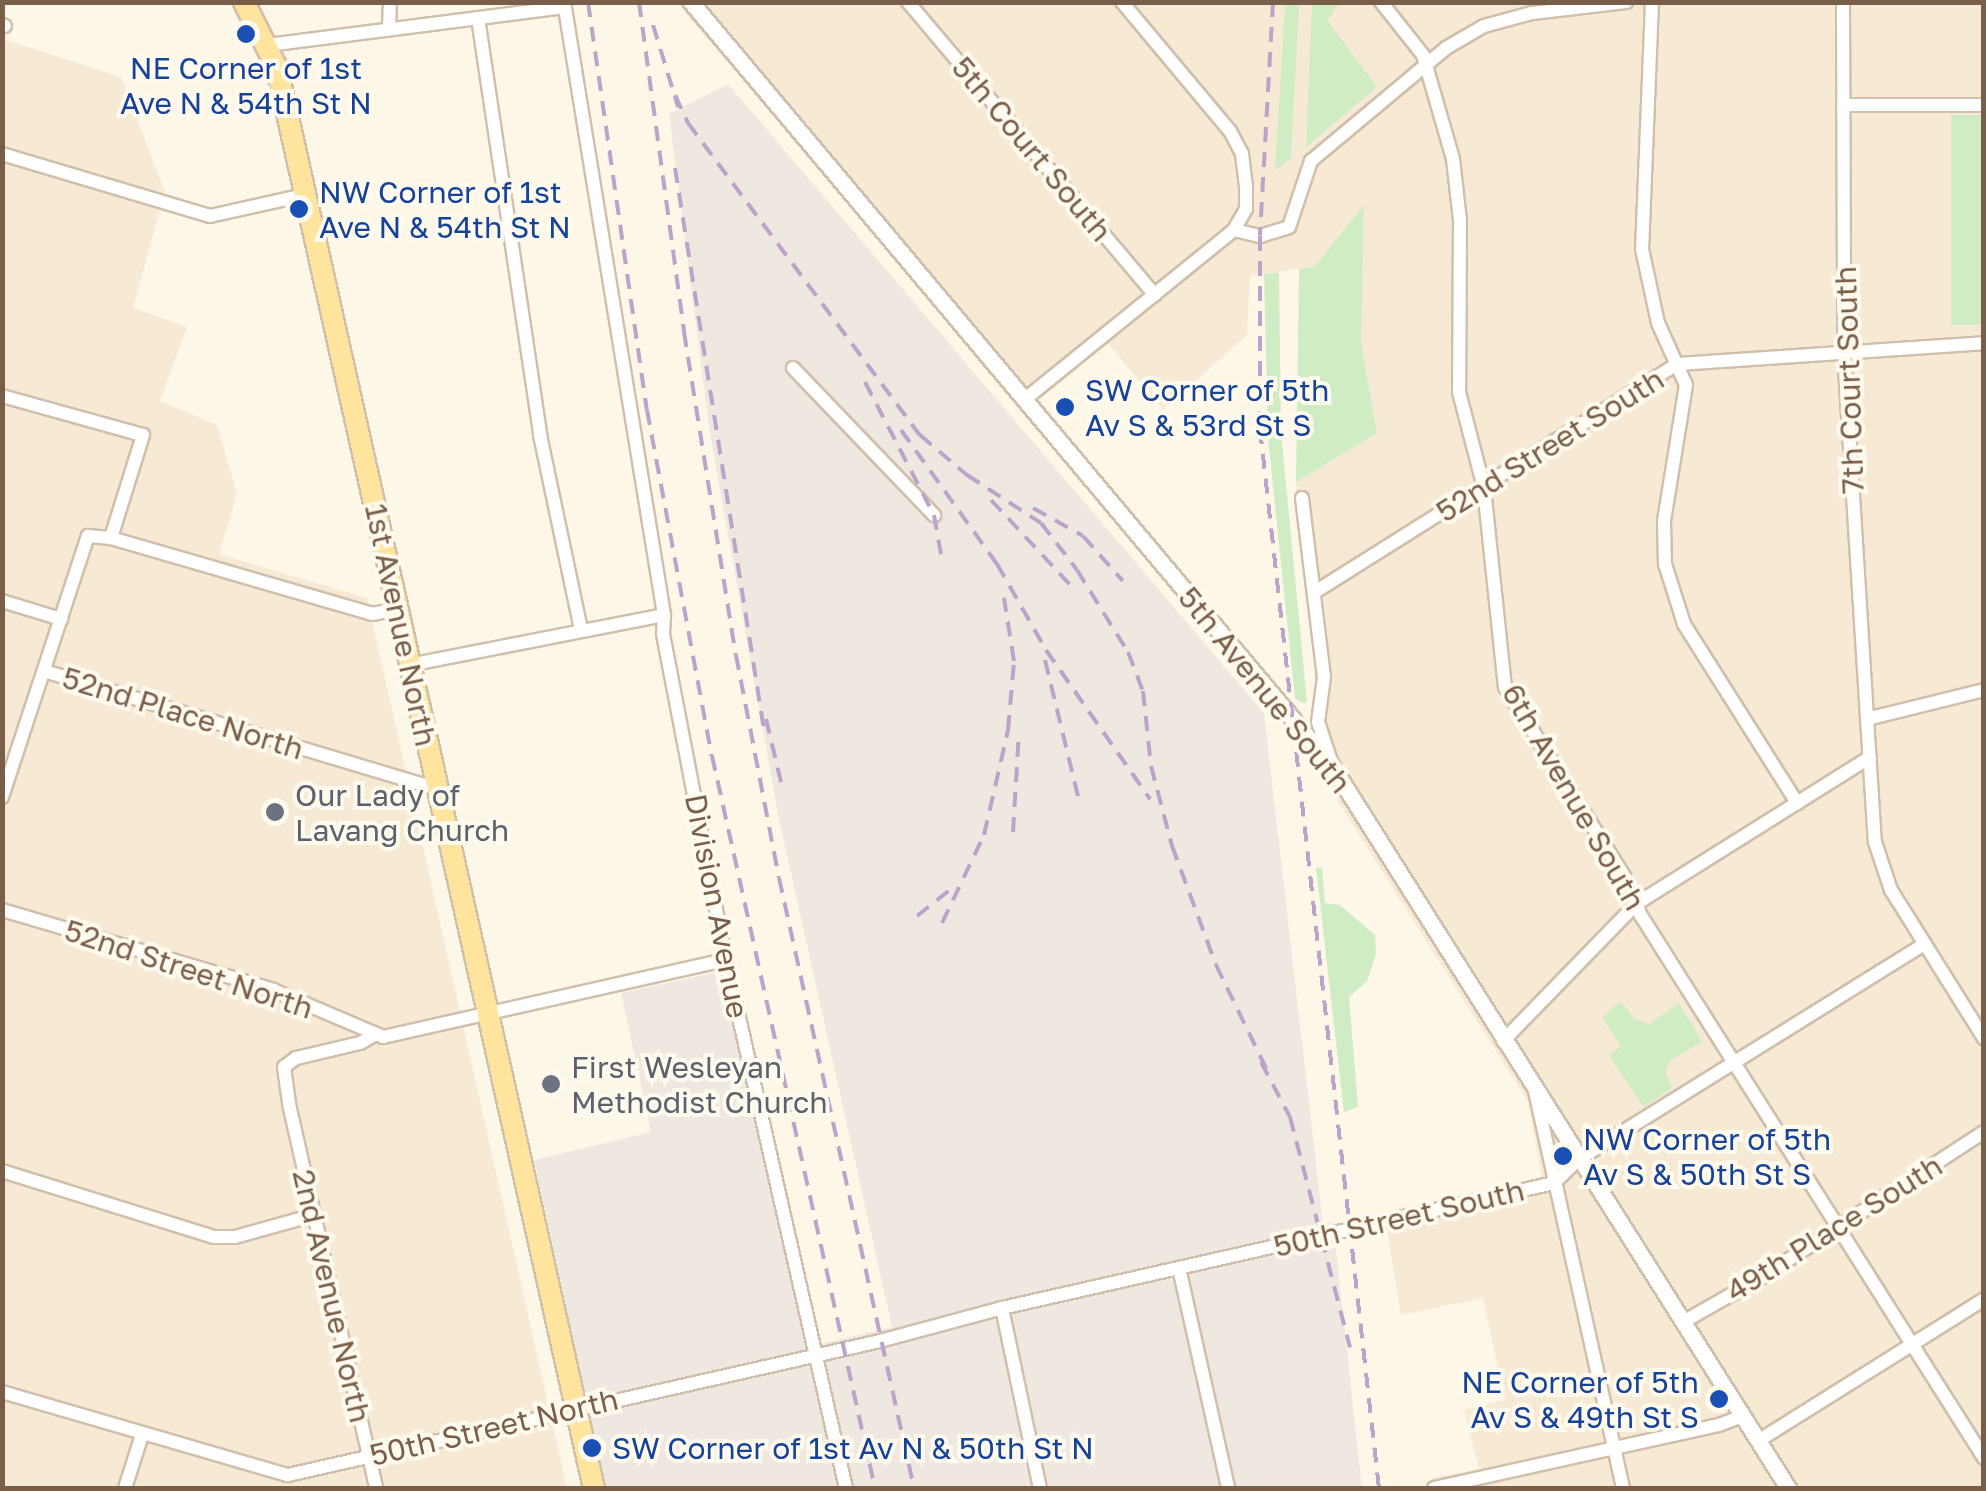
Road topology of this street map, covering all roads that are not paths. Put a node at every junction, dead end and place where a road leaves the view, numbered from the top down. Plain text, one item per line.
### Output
1 (244, 2) edge
2 (390, 2) edge
3 (691, 2) edge
4 (908, 2) edge
5 (1122, 2) edge
6 (1381, 2) edge
7 (1626, 2) edge
8 (1652, 2) edge
9 (1843, 2) edge
10 (564, 5) edge
11 (478, 18) junction
12 (389, 30) junction
13 (268, 45) junction
14 (1426, 64) junction
15 (1843, 105) junction
16 (1984, 105) edge
17 (2, 154) edge
18 (304, 195) junction
19 (1234, 230) junction
20 (1156, 295) junction
21 (1984, 342) edge
22 (1844, 352) junction
23 (1677, 364) junction
24 (793, 368) dead end
25 (2, 396) edge
26 (1024, 400) junction
27 (1484, 488) junction
28 (1302, 498) dead end
29 (934, 515) dead end
30 (112, 538) junction
31 (1315, 592) junction
32 (2, 602) edge
33 (398, 609) junction
34 (664, 616) junction
35 (61, 619) junction
36 (580, 630) junction
37 (409, 664) junction
38 (44, 671) junction
39 (1984, 690) edge
40 (1867, 719) junction
41 (1870, 756) junction
42 (1332, 766) junction
43 (6, 772) edge
44 (437, 789) junction
45 (2, 798) edge
46 (1797, 803) junction
47 (1636, 904) junction
48 (2, 910) edge
49 (1924, 944) junction
50 (726, 960) junction
51 (486, 1012) junction
52 (1981, 1028) edge
53 (374, 1035) junction
54 (1503, 1041) junction
55 (1734, 1061) junction
56 (1535, 1091) junction
57 (289, 1104) joint
58 (1984, 1132) edge
59 (1579, 1159) junction
60 (2, 1172) edge
61 (1554, 1184) junction
62 (314, 1215) junction
63 (1838, 1226) junction
64 (1179, 1268) junction
65 (1984, 1300) edge
66 (1002, 1308) junction
67 (1683, 1322) junction
68 (1912, 1344) junction
69 (815, 1356) junction
70 (2, 1392) edge
71 (576, 1409) junction
72 (1743, 1416) junction
73 (142, 1435) junction
74 (1758, 1440) junction
75 (1614, 1448) junction
76 (367, 1455) junction
77 (1984, 1458) edge
78 (125, 1488) edge
79 (376, 1488) edge
80 (594, 1488) edge
81 (846, 1488) edge
82 (1040, 1488) edge
83 (1228, 1488) edge
84 (1434, 1488) edge
85 (1624, 1488) edge
86 (1788, 1488) edge

1 - 13 main road, 1st Avenue North
2 - 12 street
3 - 26 street, 5th Avenue South
4 - 20 street, 5th Court South
5 - 19 street
6 - 14 street, 6th Avenue South
7 - 14 street
8 - 23 street
9 - 15 street, 7th Court South
10 - 11 street
10 - 34 street, Division Avenue
11 - 12 street
11 - 36 street
12 - 13 street
13 - 18 main road, 1st Avenue North
14 - 19 street
14 - 27 street, 6th Avenue South
15 - 16 street
15 - 22 street, 7th Court South
17 - 18 street
18 - 33 main road, 1st Avenue North
19 - 20 street
20 - 26 street
21 - 22 street, 52nd Street South
22 - 23 street, 52nd Street South
22 - 40 street, 7th Court South
23 - 27 street, 52nd Street South
23 - 46 street
24 - 29 street
25 - 30 street
26 - 42 street, 5th Avenue South
27 - 31 street, 52nd Street South
27 - 47 street, 6th Avenue South
28 - 31 street
30 - 33 street
30 - 35 street
31 - 42 street
32 - 35 street
33 - 37 main road, 1st Avenue North
34 - 36 street
34 - 50 street, Division Avenue
35 - 38 street
36 - 37 street
37 - 44 main road, 1st Avenue North
38 - 43 street
38 - 44 street, 52nd Place North
39 - 40 street
40 - 41 street, 7th Court South
41 - 46 street
41 - 49 street, 7th Court South
42 - 54 street, 5th Avenue South
43 - 45 street
44 - 51 main road, 1st Avenue North
46 - 47 street
47 - 54 street
47 - 55 street, 6th Avenue South
48 - 53 street, 52nd Street North
49 - 52 street, 7th Court South
49 - 55 street, 50th Street South
50 - 51 street, 52nd Street North
50 - 69 street, Division Avenue
51 - 53 street, 52nd Street North
51 - 71 main road, 1st Avenue North
53 - 57 street, 52nd Street North
54 - 56 street, 5th Avenue South
55 - 59 street, 50th Street South
55 - 63 street, 6th Avenue South
56 - 59 street, 5th Avenue South
56 - 61 street
57 - 62 street, 2nd Avenue North
58 - 63 street, 49th Place South
59 - 61 street, 50th Street South
59 - 67 street, 5th Avenue South
60 - 62 street
61 - 64 street, 50th Street South
61 - 75 street
62 - 76 street, 2nd Avenue North
63 - 67 street, 49th Place South
63 - 68 street, 6th Avenue South
64 - 66 street, 50th Street South
64 - 83 street
65 - 68 street
66 - 69 street, 50th Street South
66 - 82 street
67 - 72 street, 5th Avenue South
68 - 74 street
68 - 77 street, 6th Avenue South
69 - 71 street, 50th Street North
69 - 81 street, Division Avenue
70 - 73 street, 50th Street North
71 - 76 street, 50th Street North
71 - 80 main road, 1st Avenue North
72 - 74 street, 5th Avenue South
72 - 75 street
73 - 76 street, 50th Street North
73 - 78 street
74 - 86 street, 5th Avenue South
75 - 84 street
75 - 85 street
76 - 79 street, 2nd Avenue North

